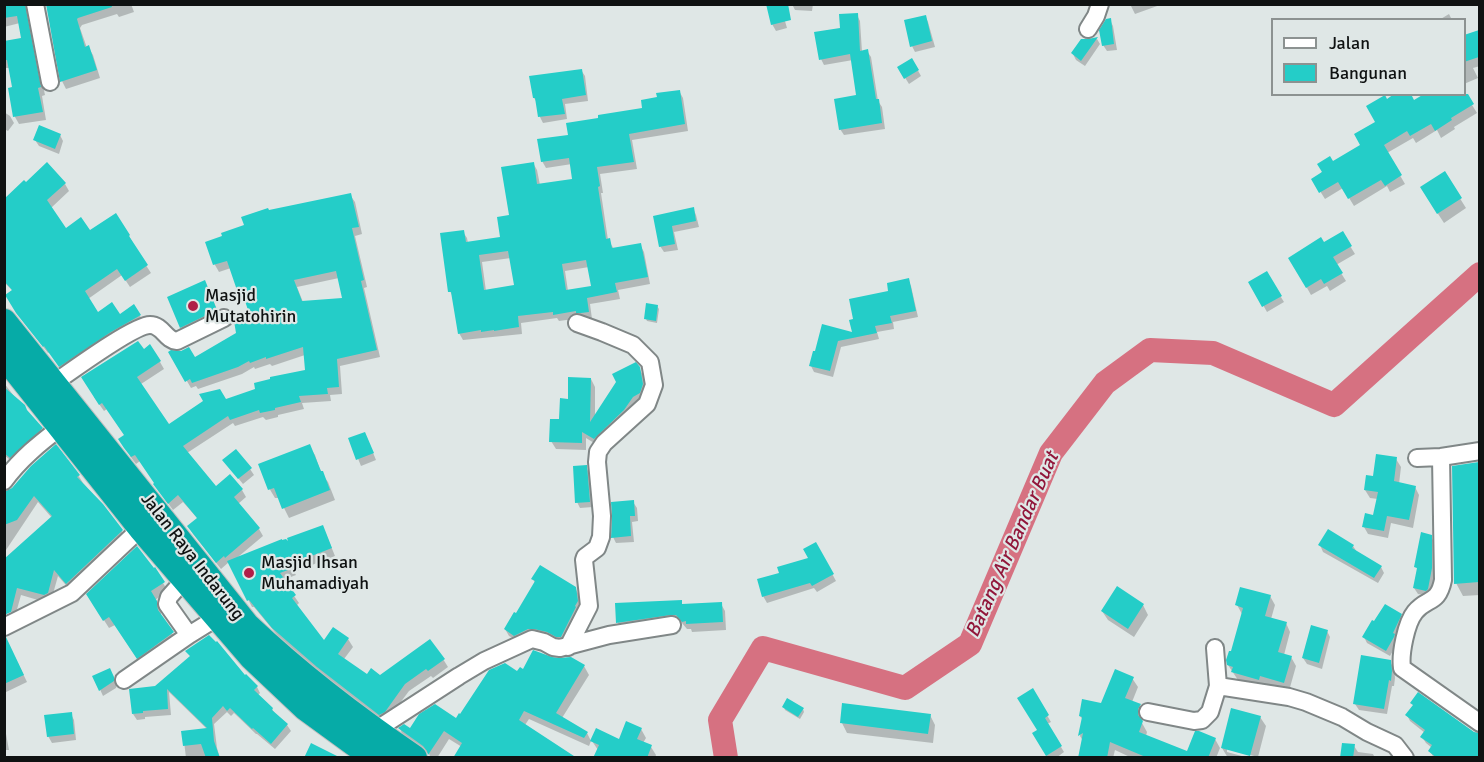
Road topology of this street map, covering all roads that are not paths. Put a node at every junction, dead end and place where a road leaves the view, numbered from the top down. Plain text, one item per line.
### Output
1 (35, 4) edge
2 (1100, 4) edge
3 (1088, 29) dead end
4 (50, 82) dead end
5 (224, 318) dead end
6 (4, 322) edge
7 (577, 323) dead end
8 (4, 355) edge
9 (54, 383) junction
10 (61, 427) junction
11 (1479, 451) edge
12 (1441, 457) junction
13 (1417, 458) dead end
14 (4, 481) edge
15 (141, 528) junction
16 (185, 579) junction
17 (218, 617) junction
18 (672, 625) dead end
19 (4, 627) edge
20 (189, 635) junction
21 (568, 647) junction
22 (1215, 648) dead end
23 (124, 680) dead end
24 (1218, 686) junction
25 (1148, 712) dead end
26 (1479, 723) edge
27 (364, 737) junction
28 (1404, 757) edge
29 (376, 758) edge
30 (414, 758) edge

1 - 4 street
2 - 3 street
5 - 9 street
6 - 9 highway, Jalan Raya Indarung
7 - 21 street
8 - 10 highway, Jalan Raya Indarung
9 - 27 highway, Jalan Raya Indarung
10 - 14 street
10 - 15 highway, Jalan Raya Indarung
11 - 12 street
12 - 13 street
12 - 26 street
15 - 16 highway, Jalan Raya Indarung
15 - 19 street
16 - 17 highway, Jalan Raya Indarung
16 - 20 street
17 - 20 street
17 - 27 highway, Jalan Raya Indarung
18 - 21 street
20 - 23 street
21 - 27 street
22 - 24 street
24 - 25 street
24 - 28 street
27 - 29 highway, Jalan Raya Indarung
27 - 30 highway, Jalan Raya Indarung

